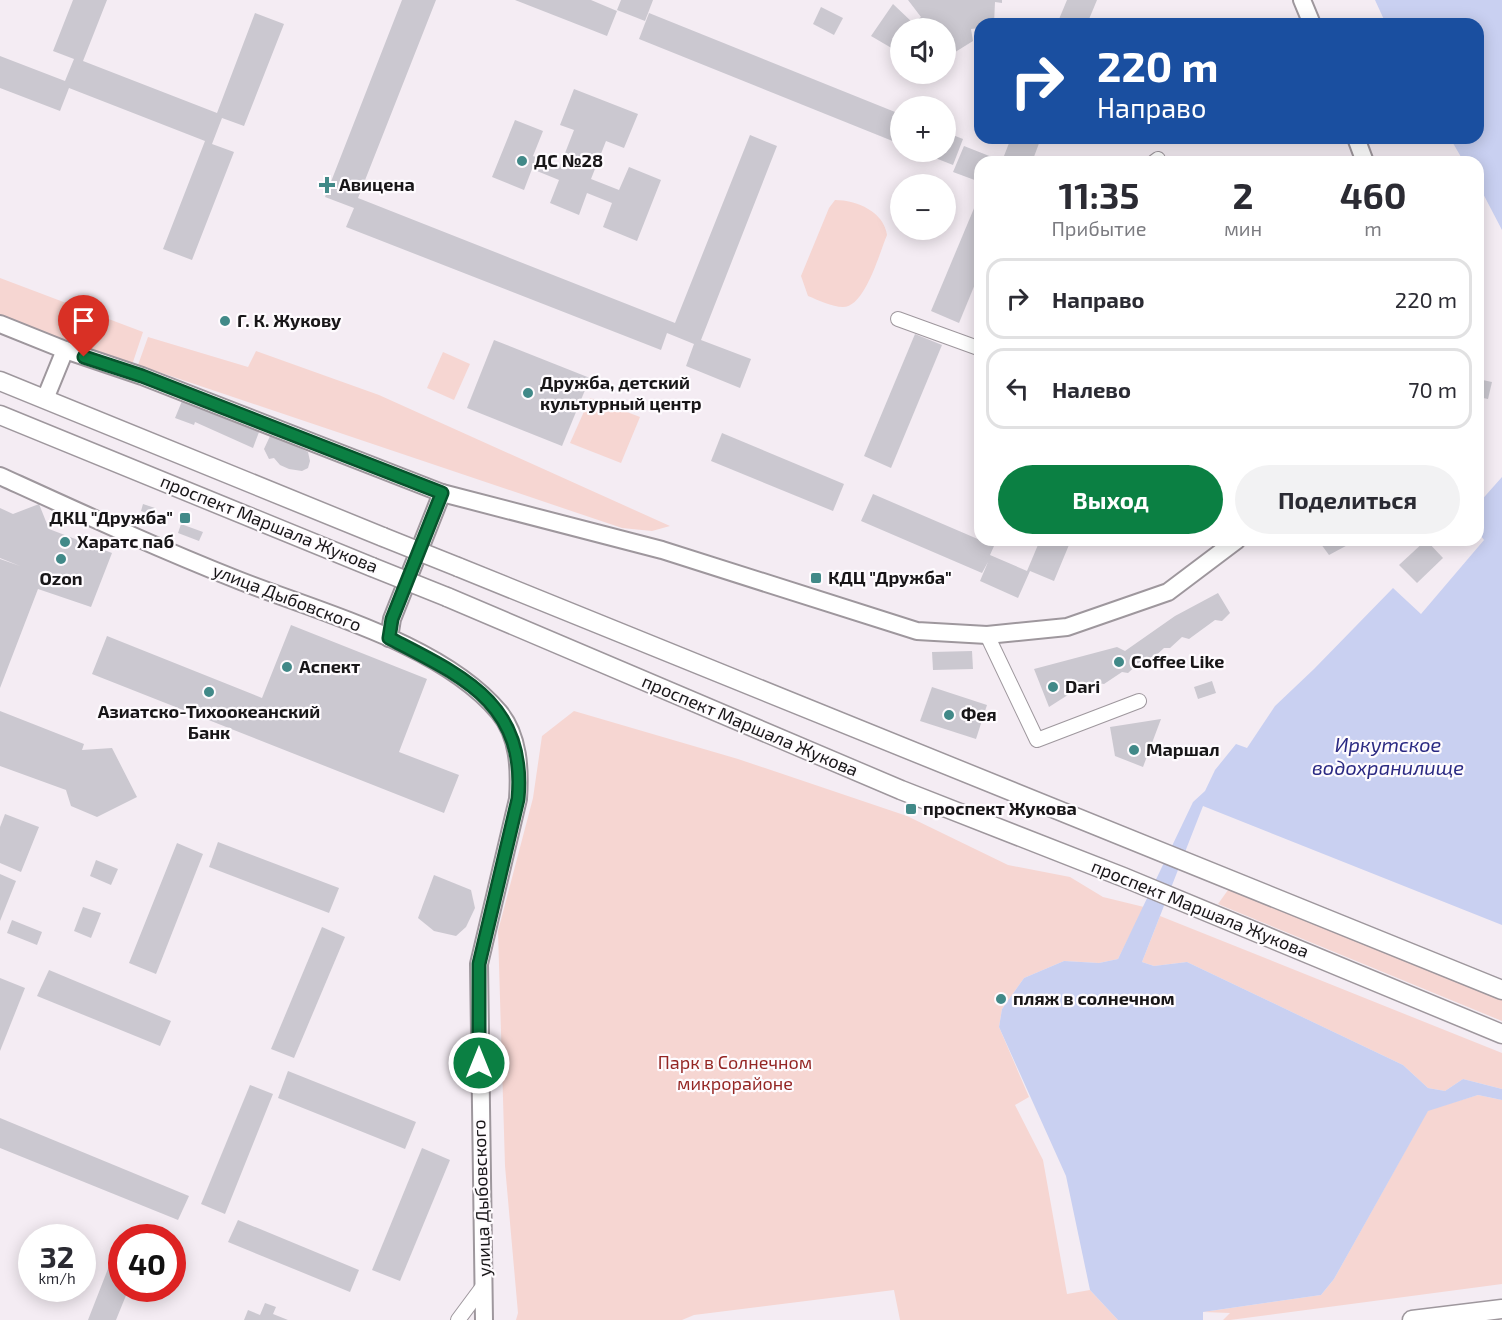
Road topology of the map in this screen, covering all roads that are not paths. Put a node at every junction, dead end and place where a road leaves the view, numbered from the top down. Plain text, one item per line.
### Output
1 (1302, 0) edge
2 (1310, 18) edge
3 (898, 319) dead end
4 (0, 324) edge
5 (974, 347) edge
6 (65, 350) junction
7 (0, 381) edge
8 (45, 399) junction
9 (0, 415) edge
10 (0, 476) edge
11 (442, 493) junction
12 (1229, 546) edge
13 (987, 635) junction
14 (389, 638) junction
15 (1139, 701) dead end
16 (1502, 990) edge
17 (1502, 1034) edge
18 (484, 1285) junction
19 (1502, 1307) edge
20 (458, 1320) edge
21 (484, 1320) edge
22 (1412, 1320) edge

1 - 2 street
3 - 5 street
4 - 6 street
6 - 8 street
6 - 11 street
7 - 8 main road, проспект Маршала Жукова
8 - 16 main road, проспект Маршала Жукова, bridge
9 - 17 main road, проспект Маршала Жукова, bridge
10 - 14 street, улица Дыбовского
11 - 13 street
11 - 14 street
12 - 13 street
13 - 15 street
14 - 18 street, улица Дыбовского
18 - 20 street
18 - 21 street, улица Дыбовского
19 - 22 main road

